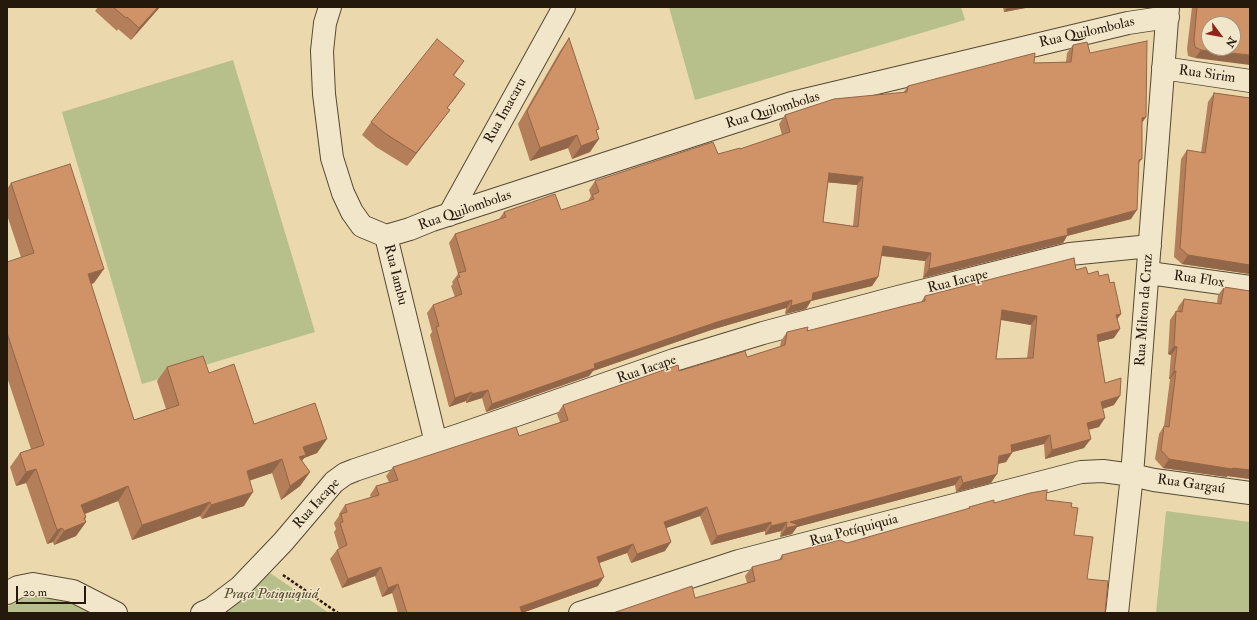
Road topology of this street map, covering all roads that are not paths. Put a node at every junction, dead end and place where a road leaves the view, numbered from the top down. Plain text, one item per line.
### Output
1 (330, 7) edge
2 (564, 7) edge
3 (1168, 12) edge
4 (1163, 68) junction
5 (1250, 81) edge
6 (448, 216) junction
7 (386, 236) junction
8 (1150, 246) junction
9 (1148, 273) junction
10 (1250, 287) edge
11 (436, 443) junction
12 (1132, 475) junction
13 (1250, 493) edge
14 (7, 593) edge
15 (116, 613) edge
16 (202, 613) edge
17 (580, 613) edge
18 (1117, 613) edge

1 - 7 street, Rua Iambu
2 - 6 street, Rua Imacaru
3 - 4 street, Rua Milton da Cruz
3 - 6 street, Rua Quilombolas
4 - 5 street, Rua Sirim
4 - 8 street, Rua Milton da Cruz
6 - 7 street, Rua Quilombolas
7 - 11 street, Rua Iambu
8 - 9 street, Rua Milton da Cruz
8 - 11 street, Rua Iacape
9 - 10 street, Rua Flox
9 - 12 street, Rua Milton da Cruz
11 - 16 street, Rua Iacape
12 - 13 street, Rua Gargaú
12 - 17 street, Rua Potíquiquia
12 - 18 street, Rua Milton da Cruz
14 - 15 street

